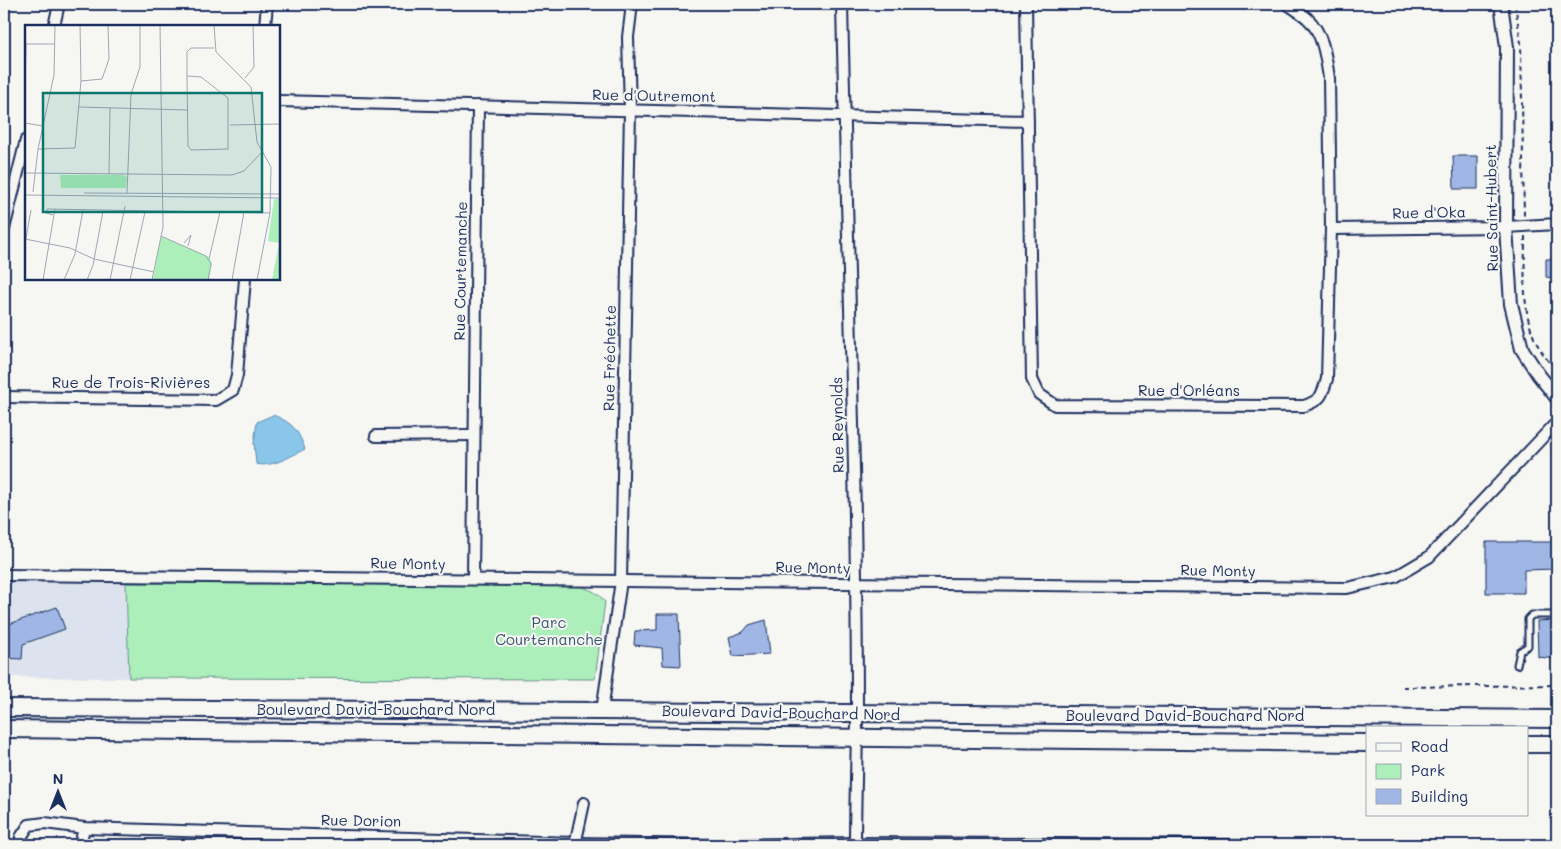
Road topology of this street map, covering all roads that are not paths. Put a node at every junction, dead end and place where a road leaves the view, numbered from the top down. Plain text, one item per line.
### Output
1 (59, 4) edge
2 (267, 4) edge
3 (632, 4) edge
4 (842, 4) edge
5 (1026, 4) edge
6 (1287, 4) edge
7 (1501, 4) edge
8 (54, 25) edge
9 (265, 25) edge
10 (280, 101) edge
11 (478, 106) junction
12 (630, 110) junction
13 (844, 116) junction
14 (1028, 121) junction
15 (25, 144) edge
16 (1557, 224) edge
17 (1506, 227) junction
18 (4, 229) edge
19 (1331, 229) junction
20 (246, 280) edge
21 (4, 397) edge
22 (1557, 398) edge
23 (1557, 422) edge
24 (474, 435) junction
25 (376, 436) dead end
26 (4, 575) edge
27 (473, 579) junction
28 (621, 581) junction
29 (855, 583) junction
30 (1557, 616) edge
31 (1517, 665) dead end
32 (4, 708) edge
33 (602, 711) junction
34 (857, 714) junction
35 (1557, 719) edge
36 (4, 729) edge
37 (857, 737) junction
38 (1366, 743) edge
39 (1528, 744) edge
40 (1557, 744) edge
41 (584, 803) dead end
42 (84, 828) junction
43 (284, 834) junction
44 (431, 841) edge
45 (575, 844) edge
46 (855, 844) edge
47 (21, 845) edge
48 (80, 845) edge
49 (282, 845) edge
50 (716, 845) edge
51 (731, 845) edge
52 (1237, 845) edge

1 - 8 street
2 - 9 street
3 - 12 street, Rue Fréchette
4 - 13 street, Rue Reynolds
5 - 14 street, Rue d'Orléans
6 - 19 street, Rue d'Orléans
7 - 17 street, Rue Saint-Hubert
10 - 11 street, Rue d'Outremont
11 - 12 street, Rue d'Outremont
11 - 24 street, Rue Courtemanche
12 - 13 street, Rue d'Outremont
12 - 28 street, Rue Fréchette
13 - 14 street, Rue d'Outremont
13 - 29 street, Rue Reynolds
14 - 19 street, Rue d'Orléans
15 - 18 street
16 - 17 street, Rue d'Oka
17 - 19 street, Rue d'Oka
17 - 22 street, Rue Saint-Hubert
20 - 21 street, Rue de Trois-Rivières
23 - 29 street, Rue Monty
24 - 25 street
24 - 27 street, Rue Courtemanche
26 - 27 street, Rue Monty
27 - 28 street, Rue Monty
28 - 29 street, Rue Monty
28 - 33 street, Rue Fréchette
29 - 34 street, Rue Reynolds
30 - 31 lane
32 - 33 highway, Boulevard David-Bouchard Nord
33 - 34 highway, Boulevard David-Bouchard Nord
34 - 35 highway, Boulevard David-Bouchard Nord
34 - 37 street, Rue Reynolds
36 - 37 highway, Boulevard David-Bouchard Nord
37 - 38 highway, Boulevard David-Bouchard Nord
37 - 46 street, Rue Reynolds
39 - 40 highway
41 - 45 street
42 - 43 street, Rue Dorion
42 - 47 street, Rue Dorion
42 - 48 street
43 - 44 street, Rue Dorion
43 - 49 street
44 - 45 street, Rue Dorion
45 - 50 street, Rue Dorion
46 - 51 street
46 - 52 street

